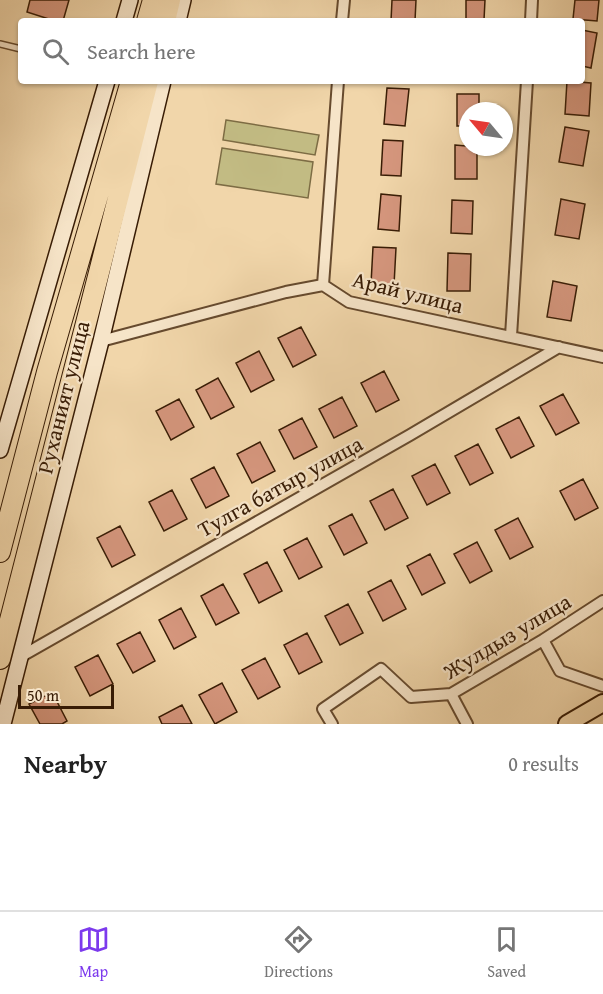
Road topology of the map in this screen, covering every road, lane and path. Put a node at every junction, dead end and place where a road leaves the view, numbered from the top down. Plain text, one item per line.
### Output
1 (130, 0) edge
2 (153, 0) edge
3 (170, 0) edge
4 (183, 0) edge
5 (344, 0) edge
6 (532, 0) edge
7 (125, 18) edge
8 (148, 18) edge
9 (166, 18) edge
10 (179, 18) edge
11 (342, 18) edge
12 (531, 18) edge
13 (0, 44) edge
14 (18, 48) edge
15 (106, 84) edge
16 (130, 84) edge
17 (147, 84) edge
18 (162, 84) edge
19 (338, 84) edge
20 (527, 84) edge
21 (323, 285) junction
22 (511, 336) junction
23 (101, 341) junction
24 (558, 347) junction
25 (603, 357) edge
26 (0, 450) edge
27 (0, 552) edge
28 (603, 601) edge
29 (543, 640) junction
30 (20, 657) junction
31 (0, 658) edge
32 (603, 686) edge
33 (451, 694) junction
34 (603, 703) edge
35 (3, 724) edge
36 (332, 724) edge
37 (467, 724) edge
38 (567, 724) edge

1 - 7 main road
2 - 8 highway
3 - 9 highway
4 - 10 main road
5 - 11 street
6 - 12 street
13 - 14 lane
15 - 26 main road, Руханият улица
16 - 27 highway
17 - 31 highway
18 - 23 main road, Руханият улица
19 - 21 street
20 - 22 street
21 - 22 street, Арай улица
21 - 23 street, Арай улица
22 - 24 street, Арай улица
23 - 30 main road, Руханият улица
24 - 25 street, Арай улица
24 - 30 street, Тулга батыр улица
28 - 29 street, Жулдыз улица
29 - 32 street
29 - 33 street, Жулдыз улица
30 - 35 main road, Руханият улица
33 - 36 street, Жулдыз улица
33 - 37 street
34 - 38 main road

